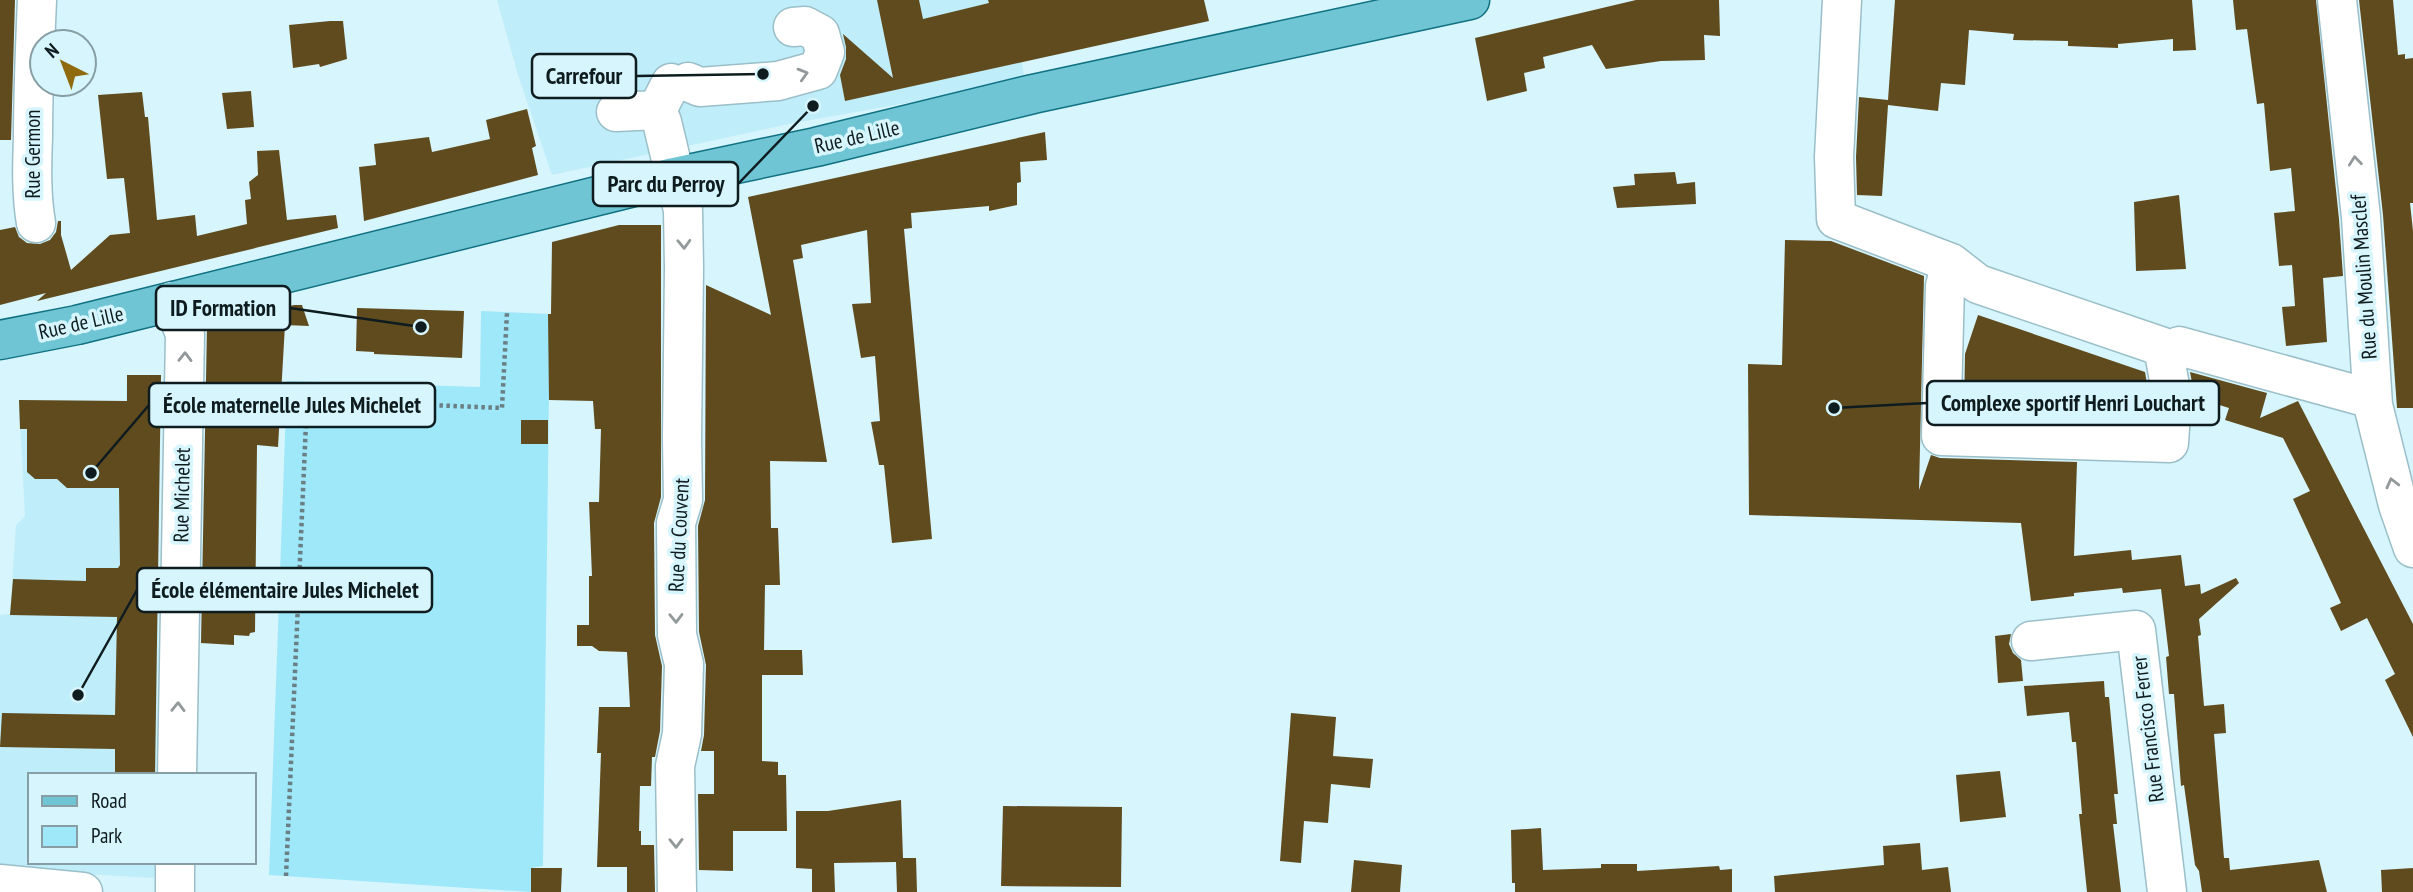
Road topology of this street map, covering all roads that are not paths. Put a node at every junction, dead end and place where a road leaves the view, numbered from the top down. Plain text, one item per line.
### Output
1 (37, 0) edge
2 (1470, 0) edge
3 (1842, 0) edge
4 (2337, 0) edge
5 (793, 27) dead end
6 (672, 92) junction
7 (616, 112) dead end
8 (674, 177) junction
9 (36, 223) dead end
10 (1951, 263) junction
11 (172, 301) junction
12 (0, 340) edge
13 (2179, 346) dead end
14 (2372, 399) junction
15 (2413, 548) edge
16 (2031, 641) dead end
17 (177, 773) edge
18 (175, 864) edge
19 (0, 884) edge
20 (83, 892) edge
21 (175, 892) edge
22 (677, 892) edge
23 (2167, 892) edge

1 - 9 street, Rue Germon
2 - 8 main road, Rue de Lille
3 - 10 street
14 -> 4 street, Rue du Moulin Masclef
6 -> 5 street
6 - 7 street
6 - 8 street, Rue du Couvent
8 - 11 main road, Rue de Lille
8 -> 22 street, Rue du Couvent
10 - 10 street
11 - 12 main road, Rue de Lille
17 -> 11 street, Rue Michelet
13 - 14 street
15 -> 14 street, Rue du Moulin Masclef
16 - 23 street, Rue Francisco Ferrer
18 - 21 street
19 - 20 street

